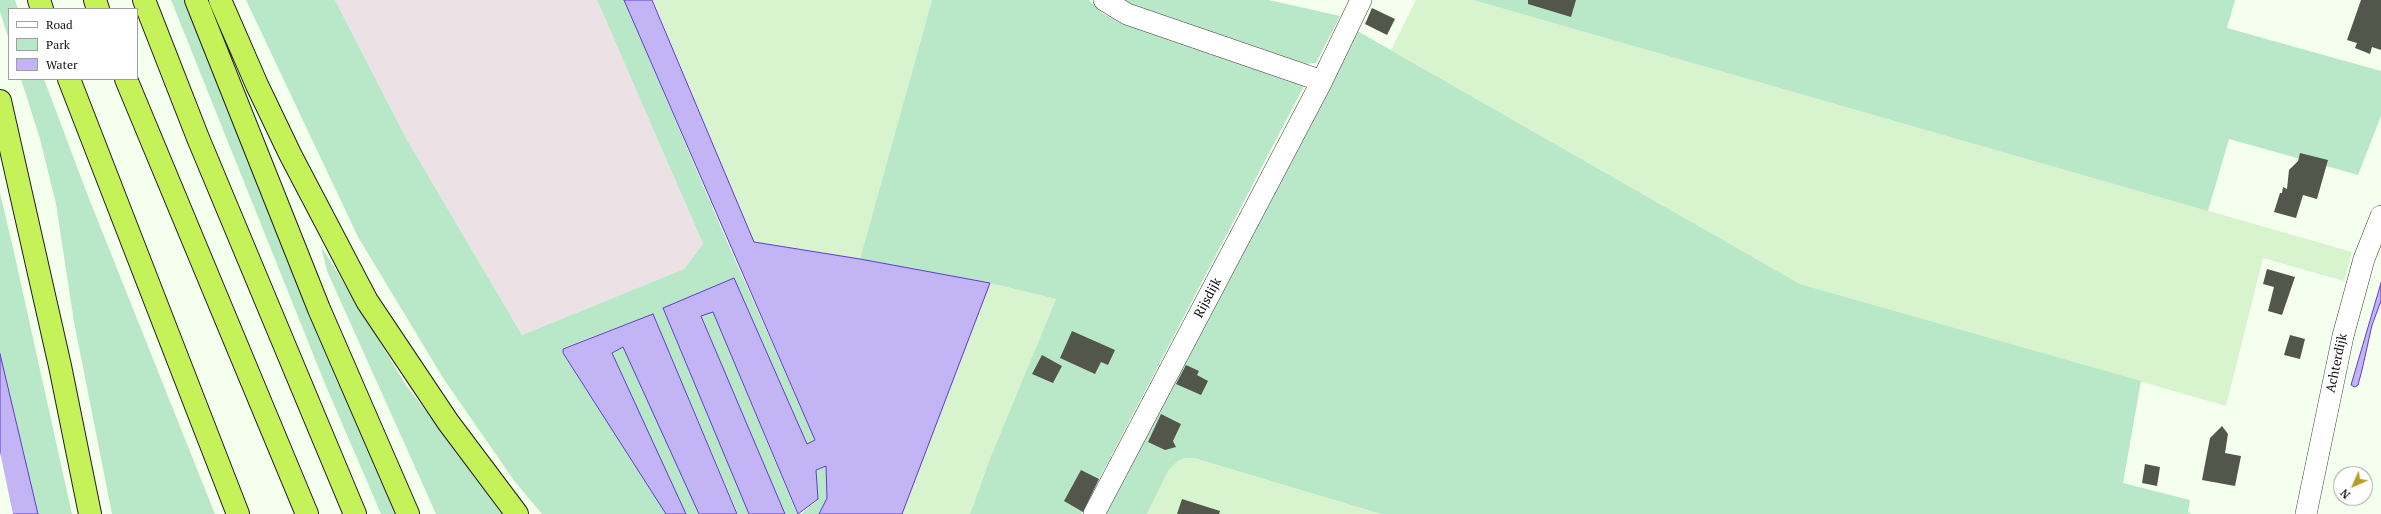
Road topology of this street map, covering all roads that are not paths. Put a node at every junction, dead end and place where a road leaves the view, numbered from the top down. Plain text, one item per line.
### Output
1 (144, 0) edge
2 (196, 0) edge
3 (220, 0) edge
4 (1104, 0) edge
5 (1361, 0) edge
6 (69, 80) edge
7 (126, 80) edge
8 (1322, 81) junction
9 (0, 101) edge
10 (2381, 216) edge
11 (90, 514) edge
12 (238, 514) edge
13 (307, 514) edge
14 (355, 514) edge
15 (408, 514) edge
16 (517, 514) edge
17 (1094, 514) edge
18 (2306, 514) edge

1 - 14 highway
2 - 15 highway
3 - 16 highway
4 - 8 street
5 - 8 street, Rijsdijk
6 - 12 highway
7 - 13 highway
8 - 17 street, Rijsdijk
9 - 11 highway
10 - 18 street, Achterdijk

